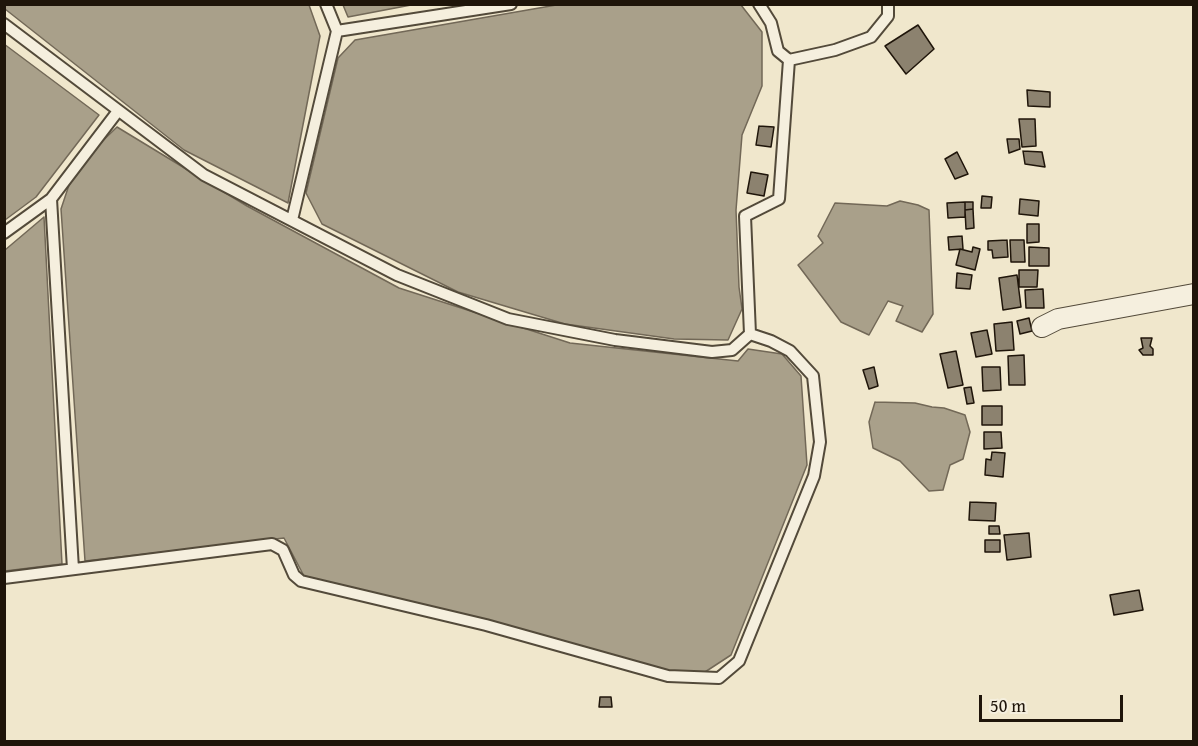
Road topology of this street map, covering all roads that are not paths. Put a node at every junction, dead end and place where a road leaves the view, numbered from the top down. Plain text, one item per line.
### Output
1 (326, 4) edge
2 (511, 4) edge
3 (759, 4) edge
4 (888, 4) edge
5 (4, 24) edge
6 (337, 31) junction
7 (789, 60) junction
8 (118, 111) junction
9 (51, 199) junction
10 (292, 219) junction
11 (4, 232) edge
12 (1194, 294) edge
13 (1042, 327) dead end
14 (750, 334) junction
15 (74, 569) junction
16 (4, 578) edge

1 - 6 lane
2 - 6 lane
3 - 7 lane
4 - 7 lane
5 - 8 lane
6 - 10 lane
7 - 14 lane
8 - 9 lane
8 - 10 lane
9 - 11 lane
9 - 15 lane
10 - 14 lane
12 - 13 street
14 - 15 lane
15 - 16 lane

